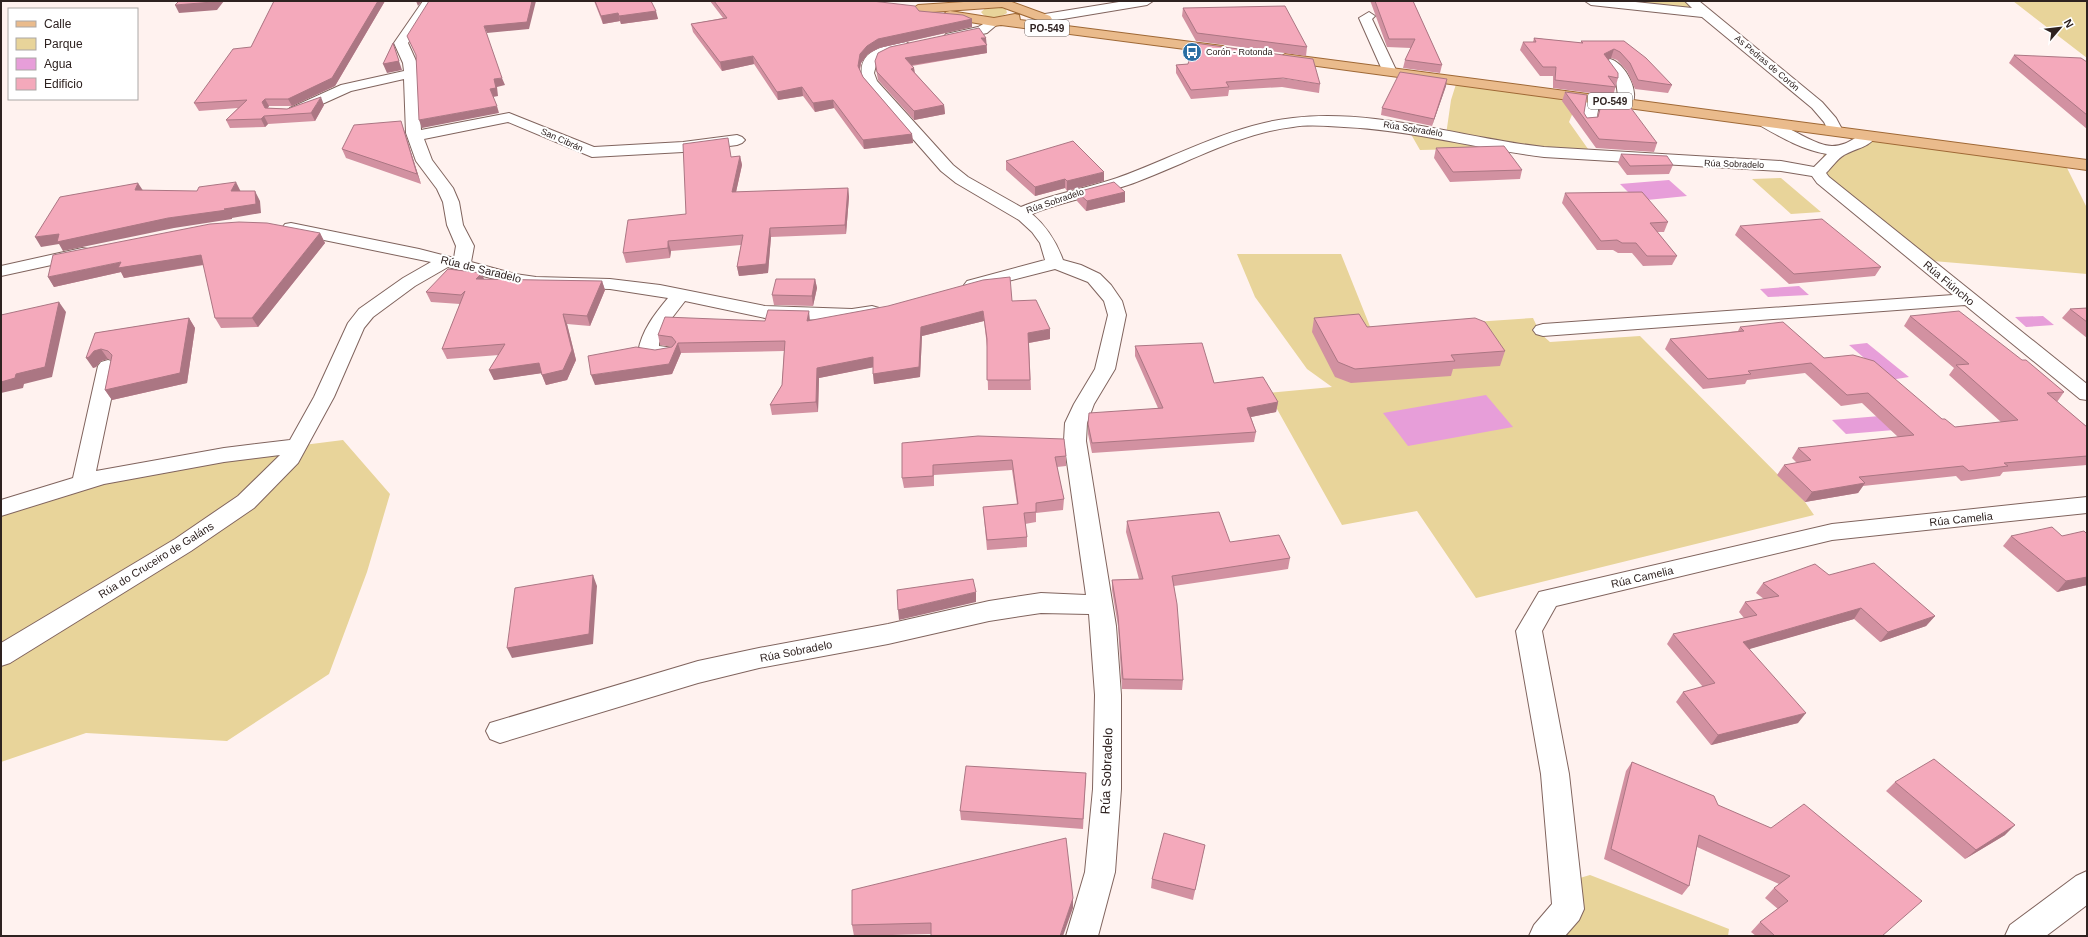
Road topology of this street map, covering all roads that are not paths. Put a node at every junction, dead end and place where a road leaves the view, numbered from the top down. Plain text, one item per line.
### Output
1 (429, 1) edge
2 (1147, 1) edge
3 (1591, 1) edge
4 (1692, 1) edge
5 (1012, 5) edge
6 (977, 8) edge
7 (912, 9) edge
8 (1704, 13) junction
9 (1369, 16) dead end
10 (1045, 18) junction
11 (998, 22) junction
12 (1093, 32) junction
13 (939, 39) edge
14 (918, 43) edge
15 (1235, 51) edge
16 (1274, 56) edge
17 (1610, 63) edge
18 (1390, 72) junction
19 (410, 73) junction
20 (1593, 98) junction
21 (1626, 103) junction
22 (280, 112) edge
23 (1589, 122) edge
24 (1766, 123) junction
25 (1830, 130) junction
26 (415, 136) junction
27 (1869, 136) junction
28 (737, 140) dead end
29 (1808, 145) junction
30 (1839, 151) junction
31 (2087, 165) edge
32 (1819, 170) junction
33 (1020, 213) junction
34 (272, 226) edge
35 (98, 250) edge
36 (1055, 263) junction
37 (454, 264) junction
38 (1, 271) edge
39 (957, 290) edge
40 (680, 295) junction
41 (1968, 299) junction
42 (890, 308) edge
43 (1544, 330) dead end
44 (667, 352) edge
45 (108, 366) edge
46 (2087, 394) edge
47 (297, 446) junction
48 (83, 482) junction
49 (2087, 505) edge
50 (1, 508) edge
51 (1099, 605) junction
52 (1, 656) edge
53 (500, 731) dead end
54 (2087, 886) edge
55 (1082, 936) edge
56 (1545, 936) edge
57 (2021, 936) edge

1 - 19 street
2 - 10 street
3 - 8 street
4 - 8 street, As Pedras de Corón
5 - 6 main road, PO-549
5 - 10 main road, PO-549
5 - 11 main road, PO-549
6 - 7 main road, PO-549
6 - 11 main road, PO-549
8 - 25 street, As Pedras de Corón
9 - 18 street
10 - 12 main road, PO-549
11 - 12 main road, PO-549
11 - 13 street
12 - 15 main road, PO-549
14 - 33 street, Rúa Sobradelo
16 - 18 main road, PO-549
17 - 21 street
18 - 20 main road, PO-549
19 - 22 street
19 - 26 street
20 - 21 main road, PO-549
20 - 23 street
21 - 24 main road, PO-549
24 - 25 main road, PO-549
24 - 29 street
25 - 27 main road, PO-549
25 - 29 street
26 - 28 street, San Cibrán
26 - 37 street
27 - 30 street
27 - 31 main road, PO-549
29 - 30 street
29 - 32 street, Rúa Fiúncho
30 - 32 street
32 - 33 street, Rúa Sobradelo
32 - 41 street, Rúa Fiúncho
33 - 36 street, Rúa Sobradelo
34 - 37 street, Rúa de Saradelo
35 - 38 street
36 - 39 street
36 - 51 street, Rúa Sobradelo
37 - 40 street, Rúa de Saradelo
37 - 47 street, Rúa do Cruceiro de Galáns
40 - 42 street, Rúa de Saradelo
40 - 44 street
41 - 43 street
41 - 46 street, Rúa Fiúncho
45 - 48 street
47 - 48 street
47 - 52 street, Rúa do Cruceiro de Galáns
48 - 50 street
49 - 56 street, Rúa Camelia
51 - 53 street, Rúa Sobradelo
51 - 55 street, Rúa Sobradelo
54 - 57 street

